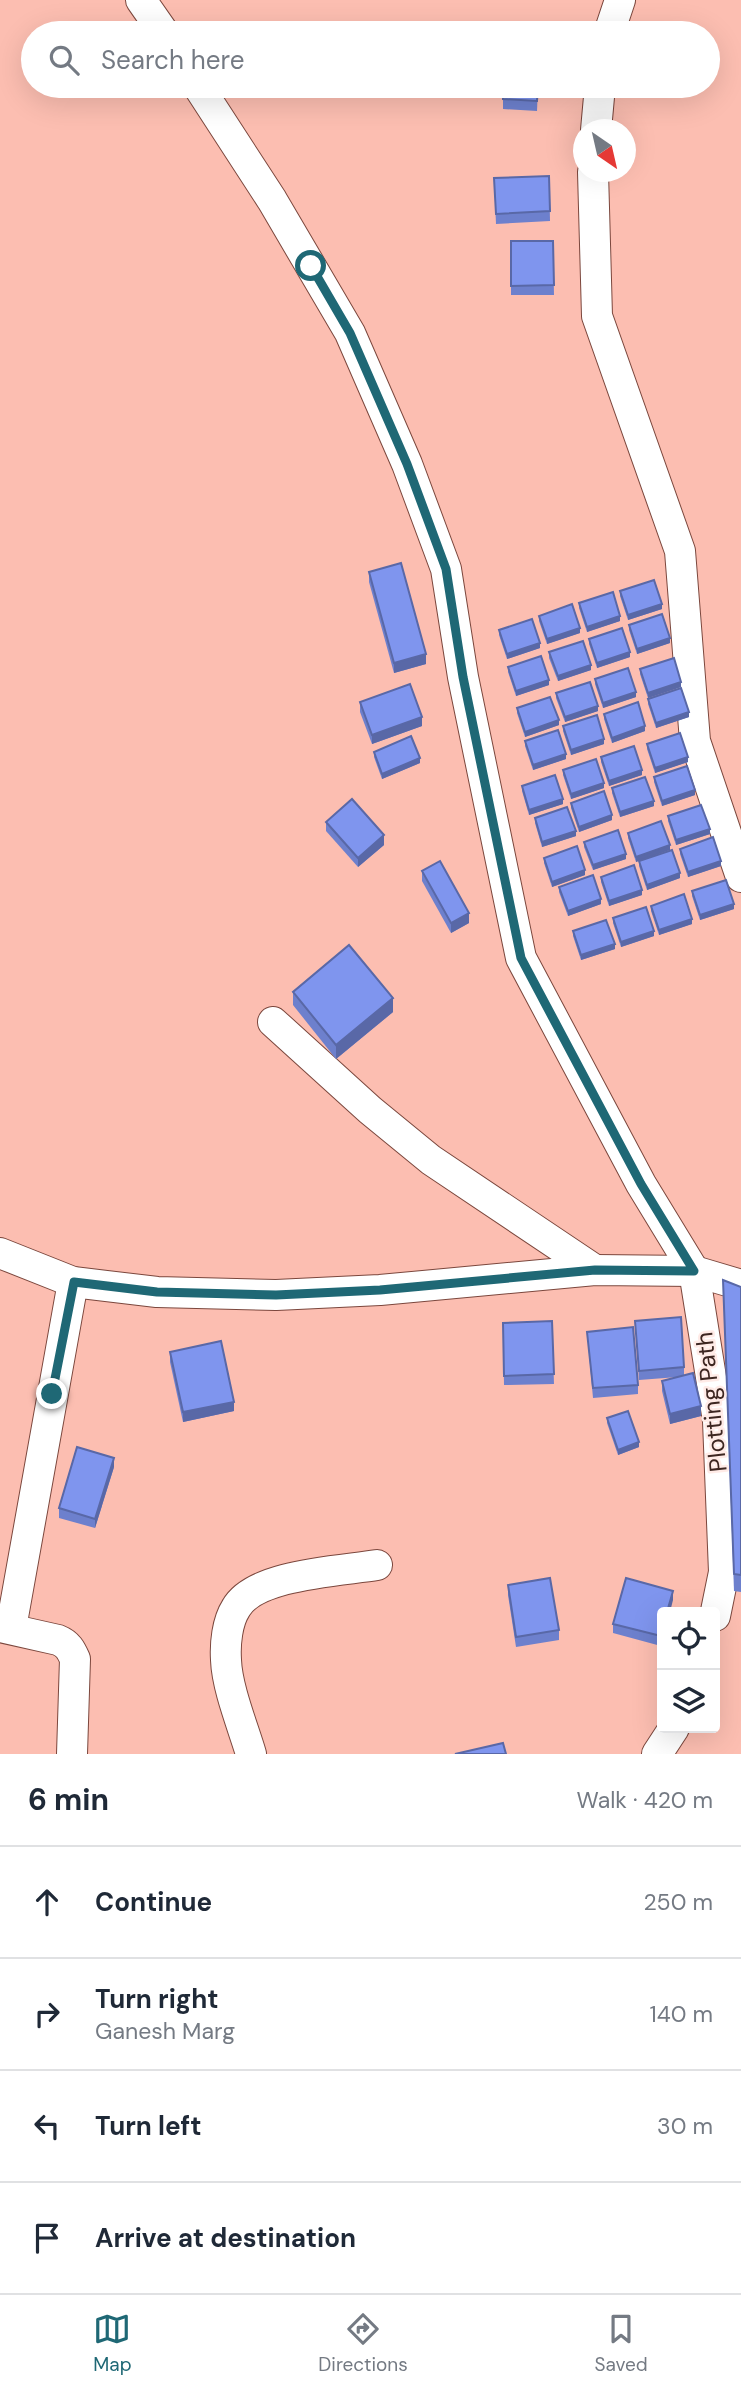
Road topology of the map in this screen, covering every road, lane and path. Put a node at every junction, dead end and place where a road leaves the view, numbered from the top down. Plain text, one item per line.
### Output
1 (141, 0) edge
2 (620, 0) edge
3 (156, 21) edge
4 (613, 21) edge
5 (206, 98) edge
6 (599, 98) edge
7 (597, 119) edge
8 (593, 182) edge
9 (741, 877) edge
10 (273, 1022) dead end
11 (0, 1253) edge
12 (595, 1270) junction
13 (694, 1271) junction
14 (74, 1282) junction
15 (741, 1285) edge
16 (377, 1566) dead end
17 (717, 1607) edge
18 (5, 1627) edge
19 (72, 1754) edge
20 (251, 1754) edge

1 - 3 street
2 - 4 street
5 - 13 street
6 - 7 street
8 - 9 street
10 - 12 street
11 - 14 street
12 - 13 street
12 - 14 street
13 - 15 street
13 - 17 street, Plotting Path
14 - 18 street
16 - 20 street
18 - 19 street

